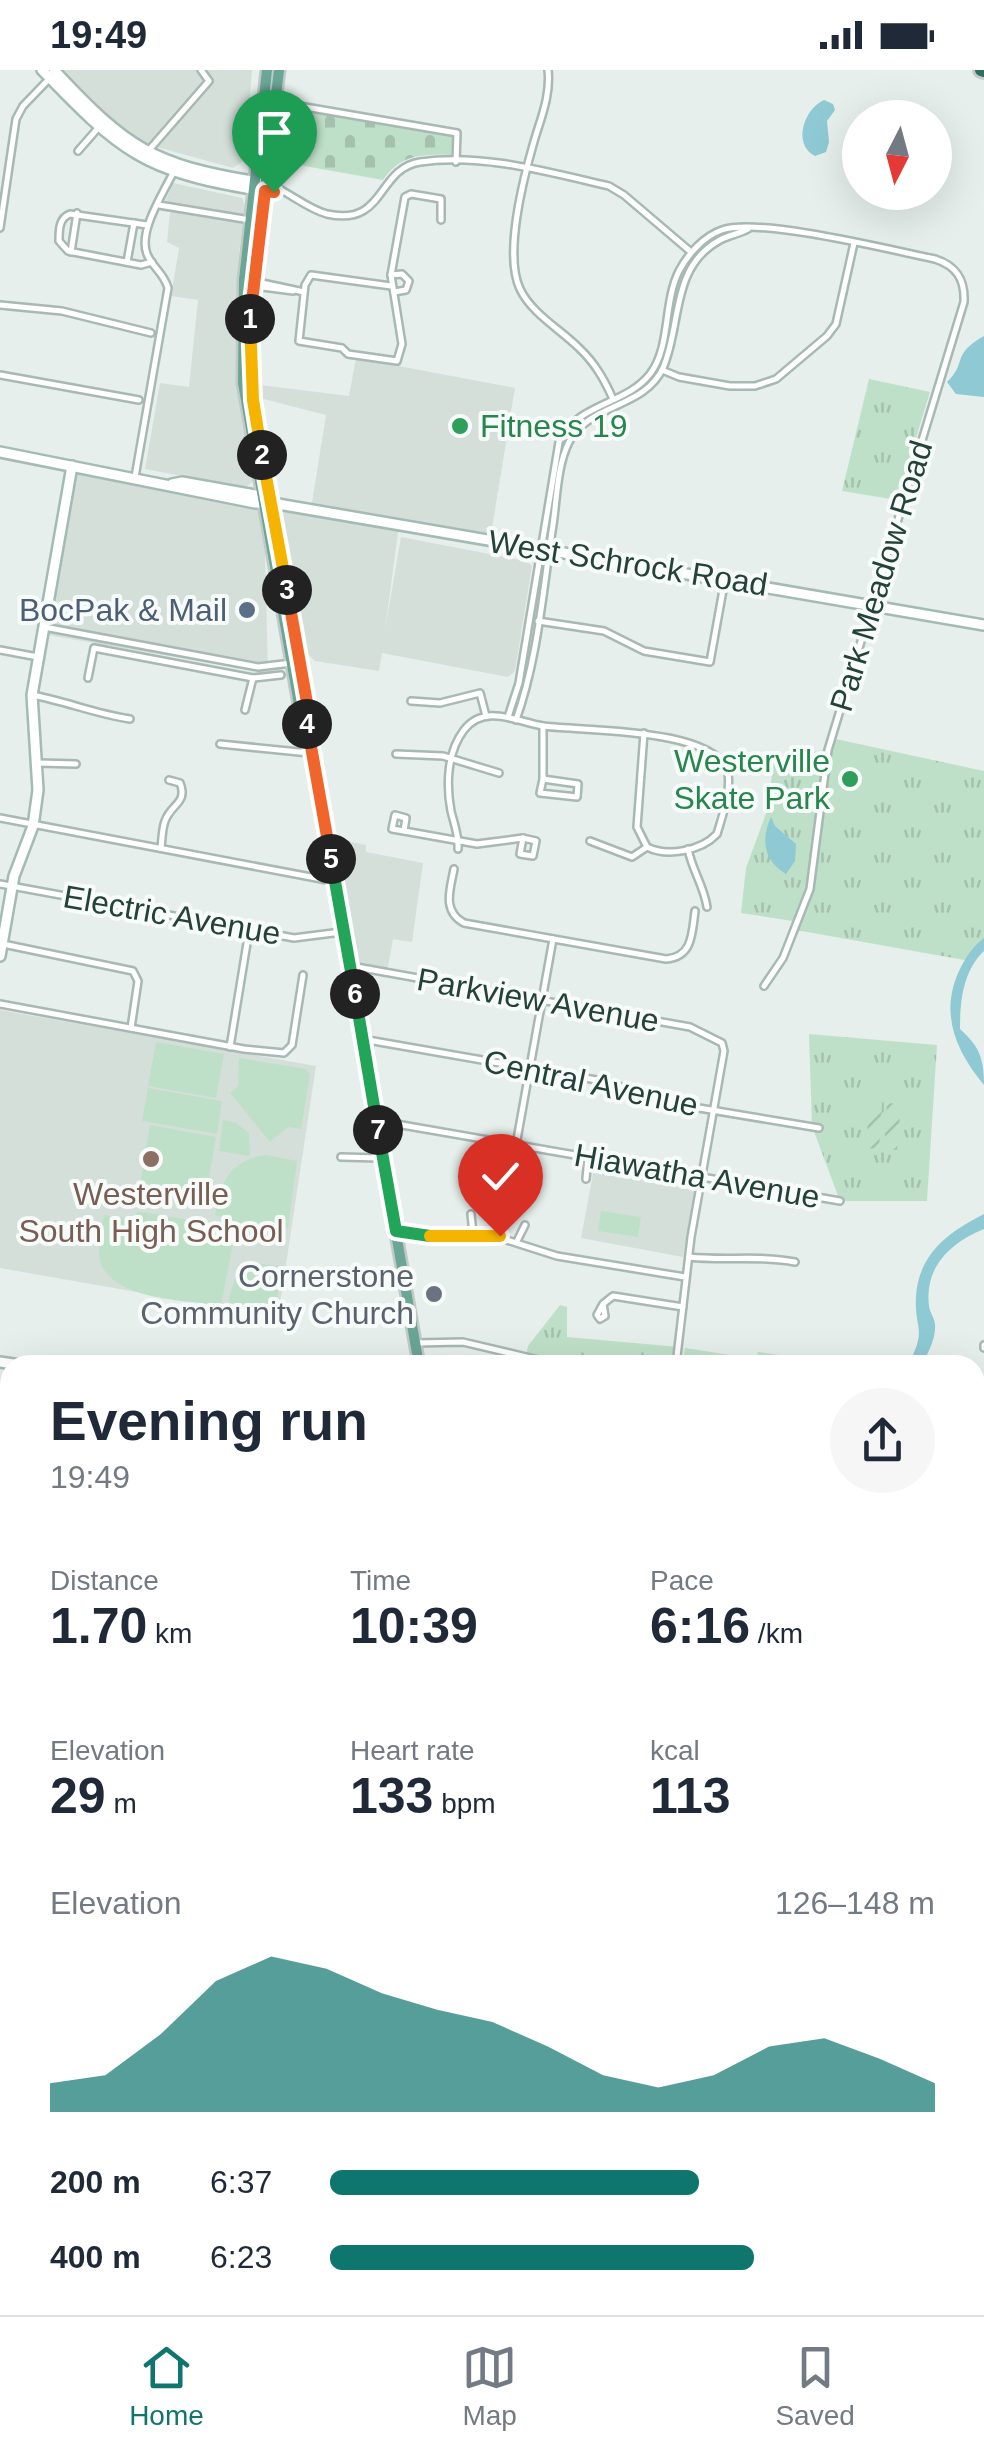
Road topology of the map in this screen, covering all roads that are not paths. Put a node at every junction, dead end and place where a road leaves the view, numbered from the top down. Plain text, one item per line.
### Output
1 (201, 70) edge
2 (268, 70) edge
3 (279, 70) edge
4 (548, 70) edge
5 (52, 73) edge
6 (274, 102) junction
7 (101, 125) junction
8 (78, 151) dead end
9 (148, 153) junction
10 (456, 162) junction
11 (0, 163) edge
12 (8, 164) junction
13 (527, 170) junction
14 (173, 172) junction
15 (260, 186) junction
16 (159, 205) junction
17 (77, 213) junction
18 (251, 220) junction
19 (441, 220) dead end
20 (134, 223) junction
21 (147, 226) junction
22 (0, 228) edge
23 (854, 243) junction
24 (71, 252) junction
25 (695, 255) junction
26 (127, 262) junction
27 (152, 262) junction
28 (390, 275) junction
29 (249, 282) junction
30 (392, 289) junction
31 (300, 291) junction
32 (243, 304) junction
33 (0, 305) edge
34 (250, 330) junction
35 (151, 333) dead end
36 (658, 368) junction
37 (0, 375) edge
38 (248, 394) junction
39 (140, 400) dead end
40 (615, 403) junction
41 (0, 452) edge
42 (72, 466) junction
43 (135, 477) junction
44 (268, 502) junction
45 (545, 550) junction
46 (725, 578) junction
47 (872, 604) junction
48 (534, 620) junction
49 (984, 624) edge
50 (44, 628) junction
51 (0, 650) edge
52 (38, 657) junction
53 (296, 662) junction
54 (280, 675) dead end
55 (88, 678) dead end
56 (253, 678) junction
57 (32, 695) junction
58 (411, 701) dead end
59 (245, 710) dead end
60 (486, 716) junction
61 (512, 718) junction
62 (130, 719) dead end
63 (544, 726) junction
64 (644, 734) junction
65 (220, 744) dead end
66 (312, 752) junction
67 (396, 754) dead end
68 (451, 758) junction
69 (36, 764) junction
70 (76, 764) dead end
71 (499, 773) dead end
72 (543, 779) junction
73 (169, 780) dead end
74 (0, 818) edge
75 (33, 824) junction
76 (404, 832) dead end
77 (523, 838) dead end
78 (590, 840) dead end
79 (458, 845) junction
80 (646, 847) junction
81 (160, 848) junction
82 (688, 849) junction
83 (454, 869) dead end
84 (335, 882) junction
85 (0, 884) edge
86 (12, 886) junction
87 (708, 907) dead end
88 (695, 911) dead end
89 (249, 930) junction
90 (344, 932) junction
91 (553, 939) junction
92 (2, 944) edge
93 (0, 956) edge
94 (350, 966) junction
95 (303, 975) dead end
96 (764, 986) dead end
97 (542, 1000) junction
98 (0, 1004) edge
99 (131, 1028) junction
100 (362, 1039) junction
101 (230, 1047) junction
102 (529, 1068) junction
103 (713, 1108) junction
104 (376, 1121) junction
105 (819, 1128) dead end
106 (516, 1145) junction
107 (588, 1156) junction
108 (341, 1157) dead end
109 (383, 1158) junction
110 (701, 1176) junction
111 (586, 1179) dead end
112 (840, 1201) dead end
113 (471, 1214) dead end
114 (525, 1225) dead end
115 (396, 1231) junction
116 (473, 1234) junction
117 (518, 1241) junction
118 (689, 1257) junction
119 (795, 1262) dead end
120 (686, 1277) junction
121 (603, 1304) dead end
122 (682, 1306) junction
123 (416, 1343) junction
124 (418, 1355) edge
125 (518, 1355) edge
126 (677, 1355) edge

1 - 9 street
2 - 15 main road
3 - 6 main road
4 - 13 street
5 - 7 street
5 - 12 street
6 - 10 street
6 - 15 main road
7 - 8 street
7 - 9 street
7 - 14 street
9 - 15 street
10 - 13 street
10 - 15 street
11 - 12 street
12 - 22 street
13 - 25 street
13 - 40 street
14 - 15 street
14 - 16 street
15 - 18 main road
15 - 29 main road
16 - 18 street
16 - 21 street
17 - 20 street
17 - 24 street
17 - 24 street
18 - 29 main road
19 - 28 street
20 - 21 street
20 - 26 street
21 - 27 street
23 - 25 street
23 - 36 street
23 - 47 street, Park Meadow Road
24 - 26 street
25 - 36 street
26 - 27 street
27 - 43 street
28 - 30 street
28 - 30 street
29 - 31 street
29 - 32 main road
29 - 34 main road
30 - 31 street
30 - 31 street
32 - 34 main road
32 - 38 main road
33 - 35 street
34 - 38 main road
36 - 40 street
37 - 39 street
38 - 44 main road
38 - 44 main road
40 - 45 street
41 - 42 street, West Schrock Road
42 - 43 street, West Schrock Road
42 - 50 street
43 - 44 street, West Schrock Road
44 - 45 street, West Schrock Road
44 - 53 main road
44 - 53 main road
45 - 46 street, West Schrock Road
45 - 48 street
46 - 47 street, West Schrock Road
46 - 48 street
47 - 49 street, West Schrock Road
47 - 96 street, Park Meadow Road
48 - 61 street
50 - 52 street
50 - 53 street
51 - 52 street
52 - 57 street
53 - 66 main road
54 - 56 street
55 - 56 street
56 - 59 street
57 - 62 street
57 - 69 street
58 - 60 street
60 - 61 street
60 - 68 street
61 - 63 street
63 - 64 street
63 - 72 street
64 - 80 street
64 - 82 street
65 - 66 street
66 - 84 main road
67 - 68 street
68 - 71 street
68 - 79 street
69 - 70 street
69 - 75 street
72 - 72 street
73 - 81 street
74 - 75 street
75 - 81 street
75 - 86 street
76 - 79 street
77 - 79 street
78 - 80 street
80 - 82 street
81 - 84 street
82 - 87 street
83 - 91 street
84 - 90 main road
85 - 86 street, Electric Avenue
86 - 89 street, Electric Avenue
86 - 92 street
88 - 91 street
89 - 90 street, Electric Avenue
89 - 101 street
90 - 94 main road
91 - 97 street
92 - 93 street
92 - 99 street
94 - 97 street, Parkview Avenue
94 - 100 main road
95 - 101 street
97 - 102 street
97 - 103 street, Parkview Avenue
98 - 99 street
99 - 101 street
100 - 102 street, Central Avenue
100 - 104 main road
102 - 103 street, Central Avenue
102 - 106 street
103 - 105 street, Central Avenue
103 - 110 street
104 - 106 street, Hiawatha Avenue
104 - 109 main road
106 - 107 street, Hiawatha Avenue
107 - 110 street, Hiawatha Avenue
107 - 111 street
108 - 109 street
109 - 115 main road
110 - 112 street, Hiawatha Avenue
110 - 118 street
113 - 116 street
114 - 117 street
115 - 116 street
115 - 123 main road
116 - 117 street
117 - 120 street
118 - 119 street
118 - 120 street
120 - 122 street
121 - 122 street
122 - 126 street
123 - 124 main road
123 - 125 street

